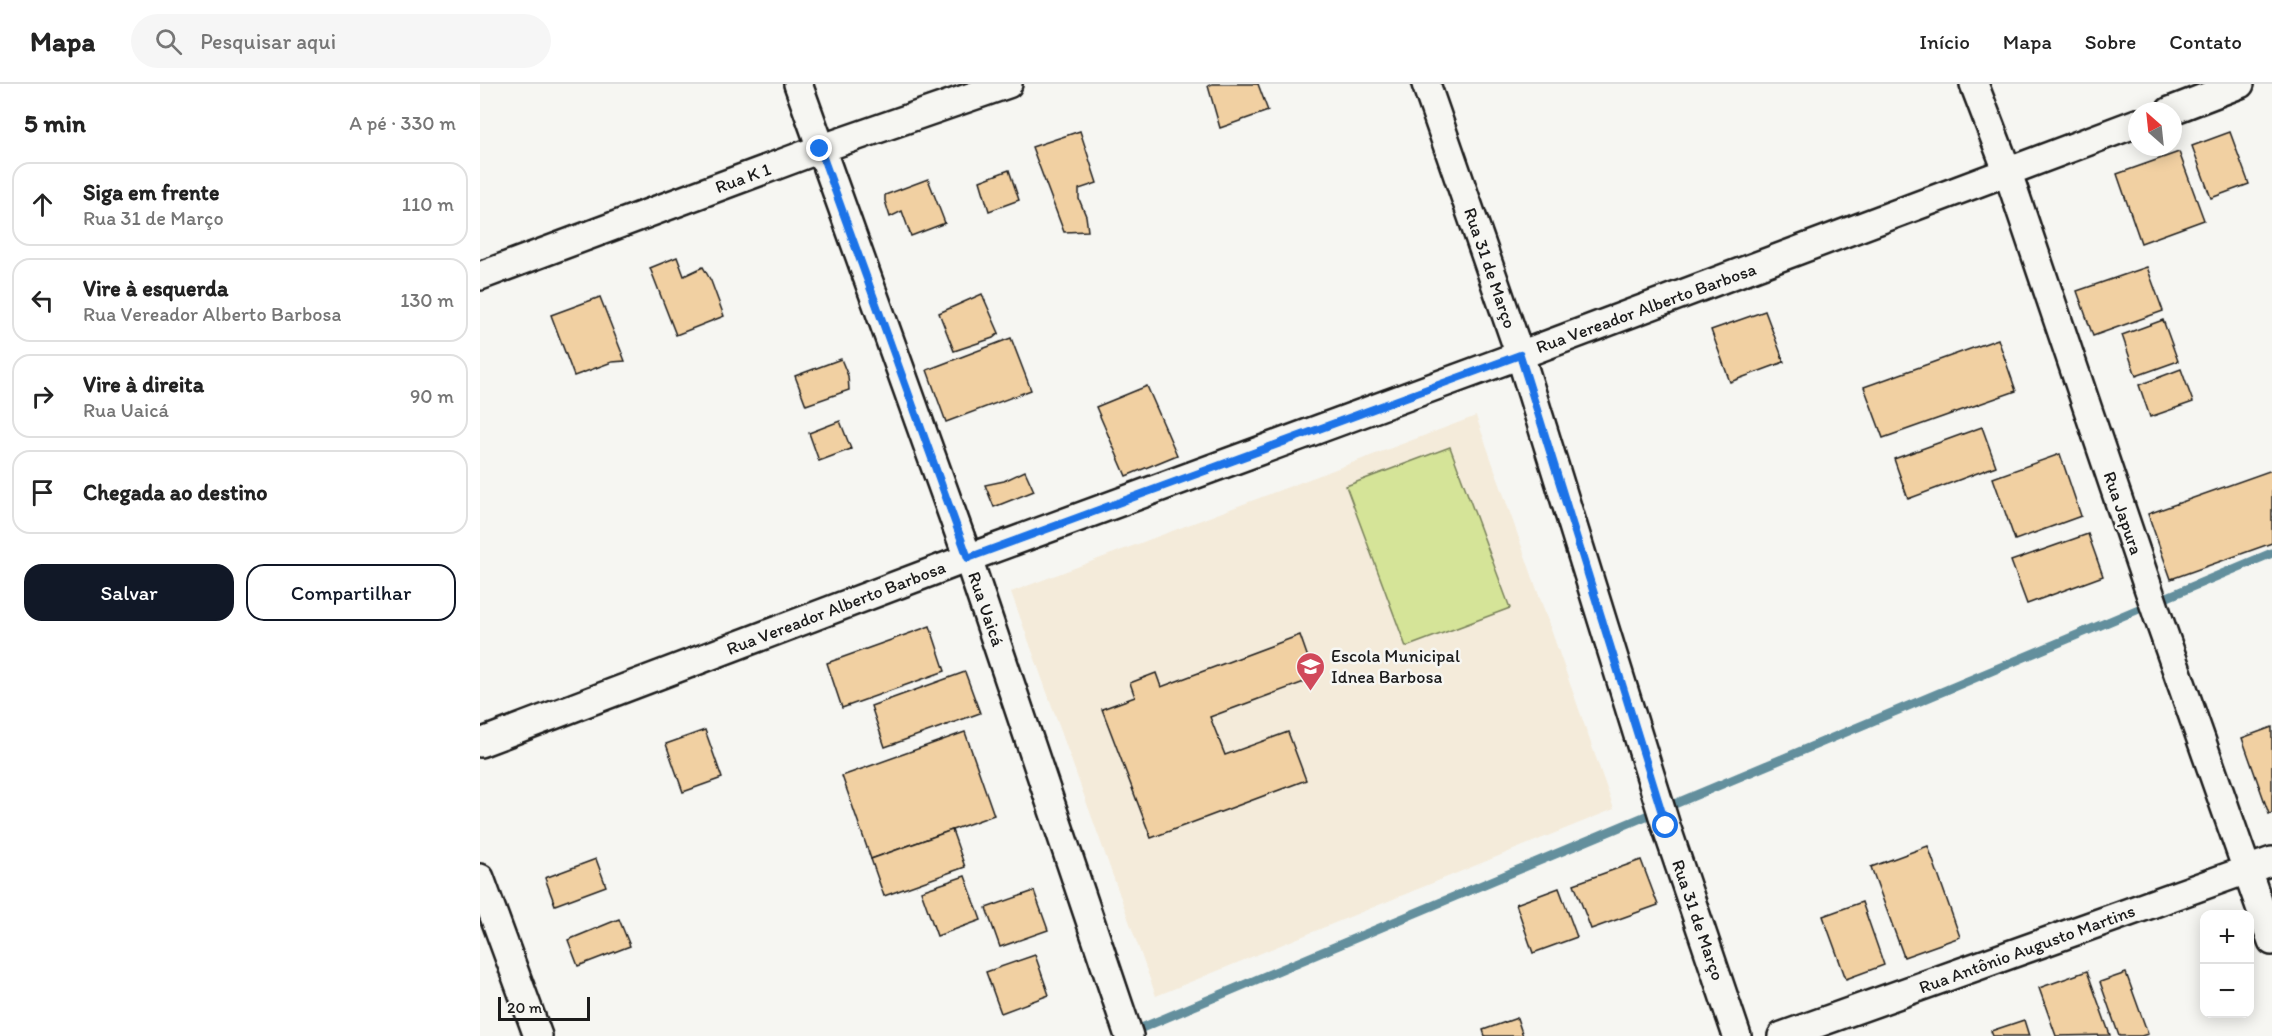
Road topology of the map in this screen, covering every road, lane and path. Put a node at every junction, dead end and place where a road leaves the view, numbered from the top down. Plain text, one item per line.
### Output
1 (798, 84) edge
2 (1008, 84) edge
3 (1426, 84) edge
4 (1974, 84) edge
5 (2241, 84) edge
6 (2182, 106) edge
7 (2128, 126) edge
8 (820, 149) junction
9 (2008, 172) junction
10 (480, 276) edge
11 (1520, 355) junction
12 (968, 558) junction
13 (480, 743) edge
14 (2260, 866) edge
15 (480, 878) edge
16 (2272, 941) edge
17 (1126, 1028) edge
18 (538, 1036) edge
19 (1737, 1036) edge
20 (1782, 1036) edge

1 - 8 street, Rua Uaicá
2 - 8 street, Rua K 1
3 - 11 street, Rua 31 de Março
4 - 9 street, Rua Japura
5 - 6 street
7 - 9 street, Rua Vereador Alberto Barbosa
8 - 10 street, Rua K 1
8 - 12 street, Rua Uaicá
9 - 11 street, Rua Vereador Alberto Barbosa
9 - 14 street, Rua Japura
11 - 12 street, Rua Vereador Alberto Barbosa
11 - 19 street, Rua 31 de Março
12 - 13 street, Rua Vereador Alberto Barbosa
12 - 17 street, Rua Uaicá
14 - 16 street, Rua Japura
14 - 20 street, Rua Antônio Augusto Martins
15 - 18 street

